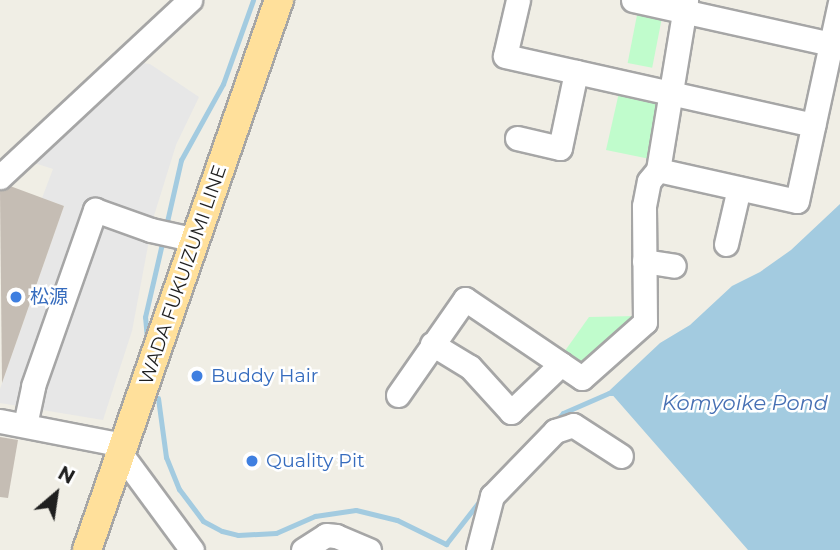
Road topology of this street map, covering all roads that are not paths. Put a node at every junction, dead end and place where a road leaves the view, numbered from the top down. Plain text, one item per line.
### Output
1 (190, 0) edge
2 (279, 0) edge
3 (518, 0) edge
4 (633, 0) edge
5 (840, 2) edge
6 (685, 6) edge
7 (831, 44) junction
8 (576, 72) junction
9 (670, 93) junction
10 (813, 125) junction
11 (517, 138) dead end
12 (657, 170) junction
13 (0, 177) edge
14 (739, 188) junction
15 (734, 235) dead end
16 (185, 238) junction
17 (644, 261) junction
18 (674, 266) dead end
19 (432, 344) junction
20 (561, 364) junction
21 (398, 395) dead end
22 (0, 421) edge
23 (25, 425) junction
24 (121, 452) junction
25 (621, 456) dead end
26 (87, 550) edge
27 (192, 550) edge
28 (303, 550) edge
29 (369, 550) edge
30 (478, 550) edge

1 - 13 street
2 - 16 main road, WADA FUKUIZUMI LINE
3 - 8 street
4 - 6 street
5 - 7 street
6 - 7 street
6 - 9 street
7 - 10 street
8 - 9 street
8 - 11 street
9 - 10 street
9 - 12 street
10 - 14 street
12 - 14 street
12 - 17 street
14 - 15 street
16 - 23 street
16 - 24 main road, WADA FUKUIZUMI LINE
17 - 18 street
17 - 20 street
19 - 20 street
19 - 20 street
19 - 21 street
22 - 23 street
23 - 24 street
24 - 26 main road, WADA FUKUIZUMI LINE
24 - 27 street
25 - 30 street
28 - 29 street

